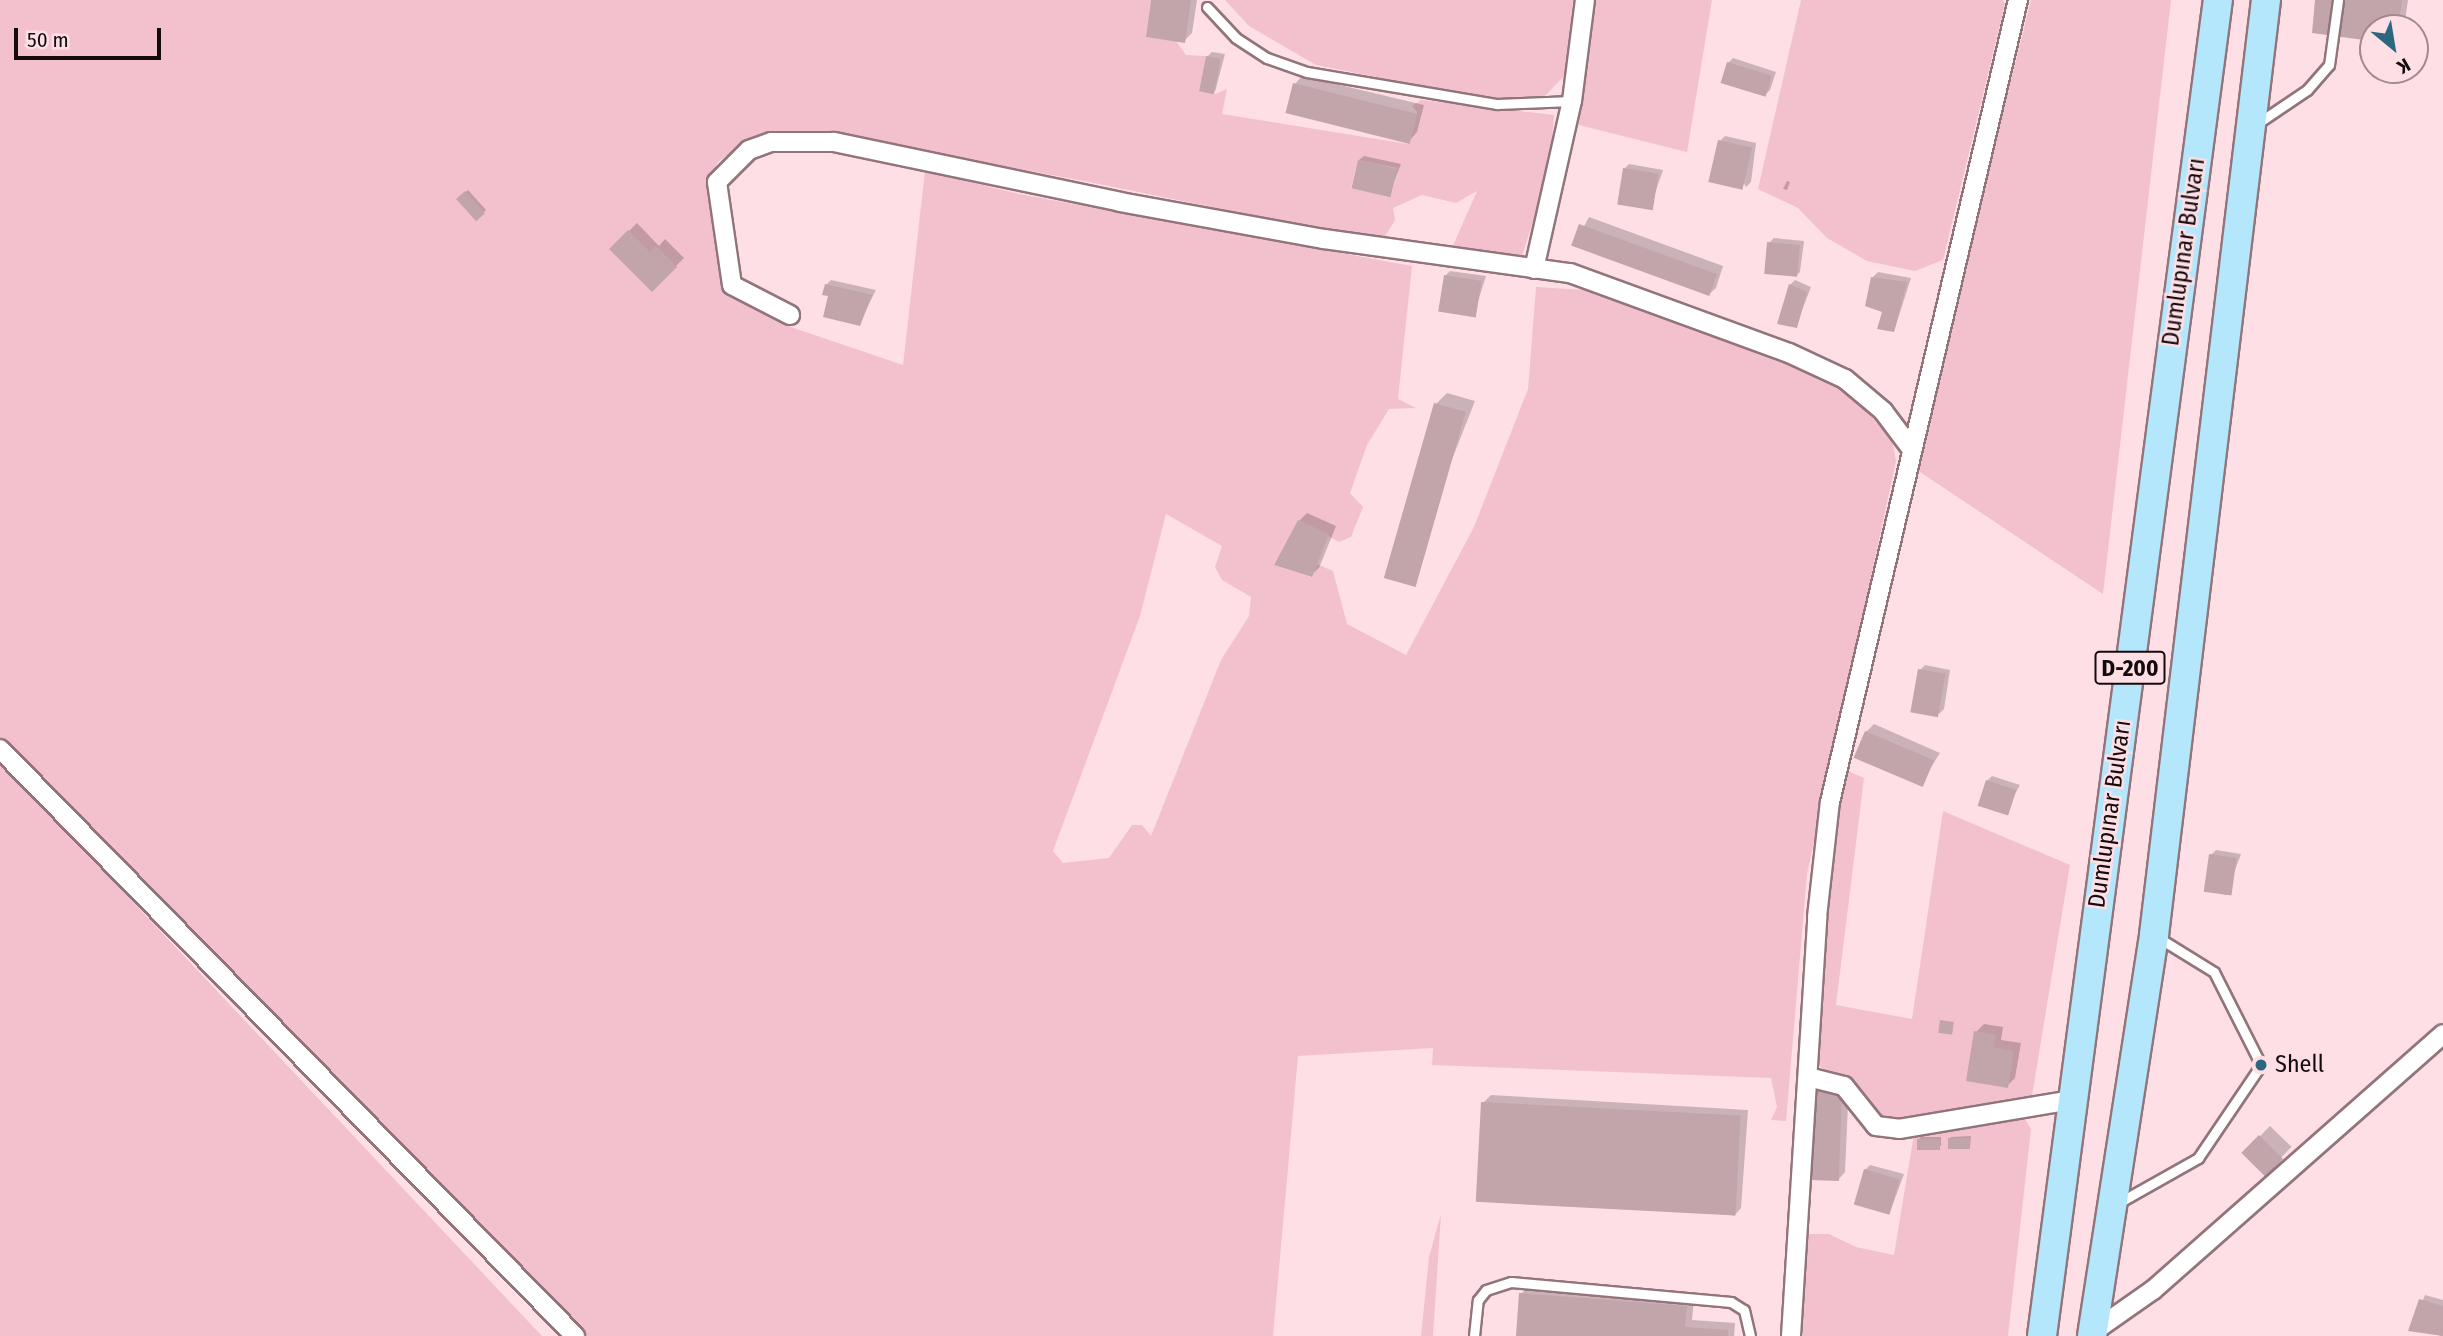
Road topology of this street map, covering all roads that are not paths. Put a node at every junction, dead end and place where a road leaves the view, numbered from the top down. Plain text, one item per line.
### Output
1 (1585, 0) edge
2 (2018, 0) edge
3 (2218, 0) edge
4 (2266, 0) edge
5 (2338, 0) edge
6 (1207, 7) dead end
7 (1572, 101) junction
8 (2250, 127) junction
9 (1534, 269) junction
10 (790, 315) dead end
11 (1910, 447) junction
12 (0, 749) edge
13 (2154, 935) junction
14 (2443, 1034) edge
15 (1808, 1077) junction
16 (2073, 1100) junction
17 (2109, 1208) junction
18 (2093, 1334) edge
19 (575, 1336) edge
20 (1474, 1336) edge
21 (1750, 1336) edge
22 (1791, 1336) edge
23 (2042, 1336) edge

1 - 7 street
2 - 11 street
3 - 16 highway, Dumlupınar Bulvarı / D-200
4 - 8 highway, Dumlupınar Bulvarı
5 - 8 lane
6 - 7 lane
7 - 9 street
8 - 13 highway, Dumlupınar Bulvarı
9 - 10 street
9 - 11 street
11 - 15 street
12 - 19 street
13 - 17 highway, Dumlupınar Bulvarı
13 - 17 lane
14 - 18 street
15 - 16 street
15 - 22 street
16 - 23 highway, Dumlupınar Bulvarı / D-200
17 - 18 highway, Dumlupınar Bulvarı
20 - 21 lane

